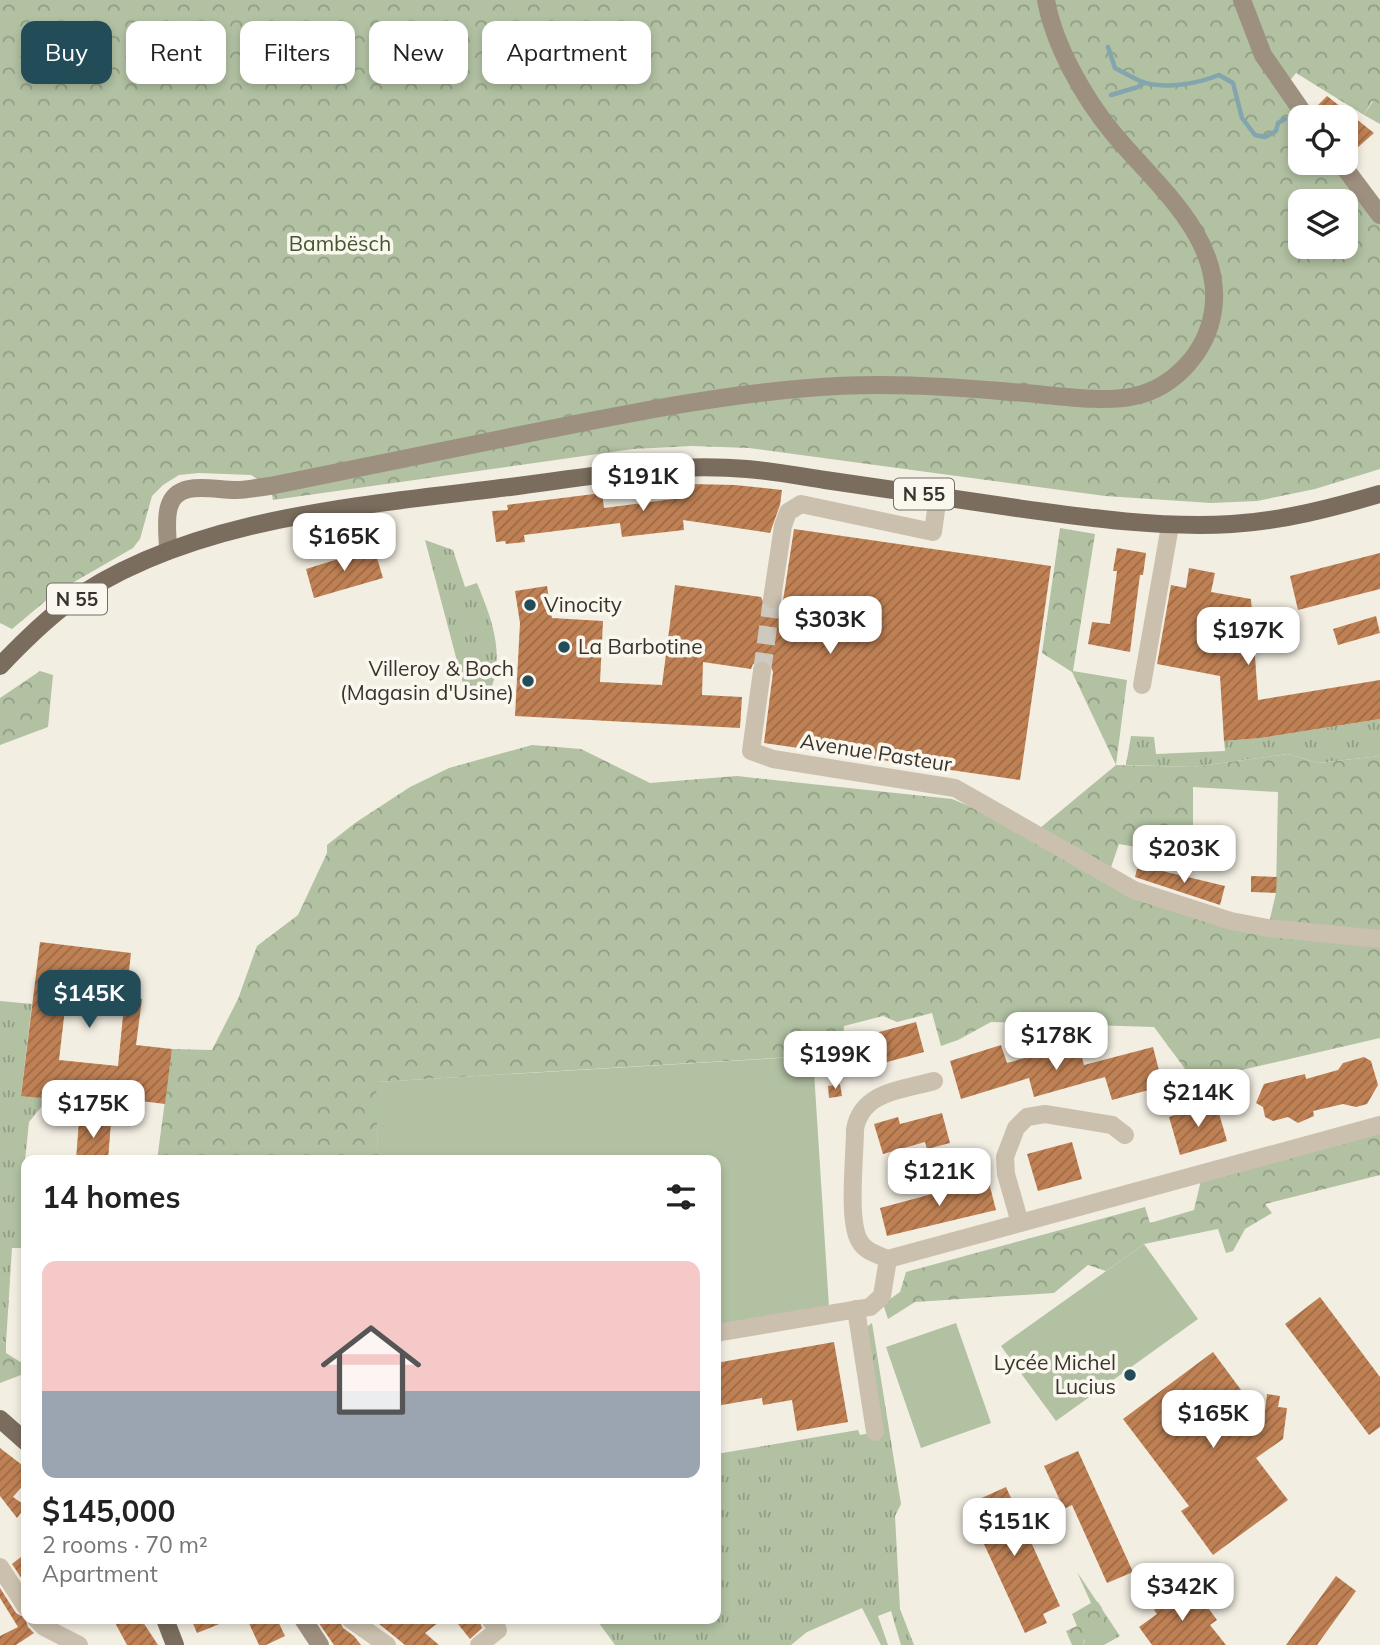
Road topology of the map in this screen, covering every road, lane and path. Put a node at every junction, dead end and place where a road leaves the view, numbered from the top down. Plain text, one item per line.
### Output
1 (1046, 0) edge
2 (1242, 0) edge
3 (1297, 105) edge
4 (1349, 175) edge
5 (1380, 215) edge
6 (1380, 494) edge
7 (938, 496) junction
8 (1170, 526) junction
9 (169, 551) junction
10 (772, 599) tunnel mouth
11 (0, 666) edge
12 (762, 671) tunnel mouth
13 (1142, 685) dead end
14 (1380, 939) edge
15 (934, 1081) dead end
16 (1380, 1125) edge
17 (1125, 1135) dead end
18 (1020, 1223) junction
19 (888, 1259) junction
20 (856, 1309) junction
21 (721, 1332) edge
22 (0, 1419) edge
23 (876, 1433) dead end
24 (21, 1437) edge
25 (0, 1567) edge
26 (21, 1599) edge
27 (41, 1624) edge
28 (167, 1624) edge
29 (306, 1624) edge
30 (357, 1624) edge
31 (494, 1624) edge
32 (79, 1645) edge
33 (176, 1645) edge
34 (320, 1645) edge
35 (387, 1645) edge
36 (478, 1645) edge

1 - 9 main road
2 - 3 main road
4 - 5 main road
6 - 8 main road, N 55
7 - 8 main road, N 55
7 - 9 main road, N 55
7 - 10 street
8 - 13 street
9 - 11 main road, N 55
12 - 14 street, Avenue Pasteur
15 - 19 street
16 - 18 street
17 - 18 street
18 - 19 street
19 - 20 street
20 - 21 street
20 - 23 street
22 - 24 main road
25 - 26 street
27 - 32 street
28 - 33 main road
29 - 34 main road
30 - 35 street
31 - 36 street

